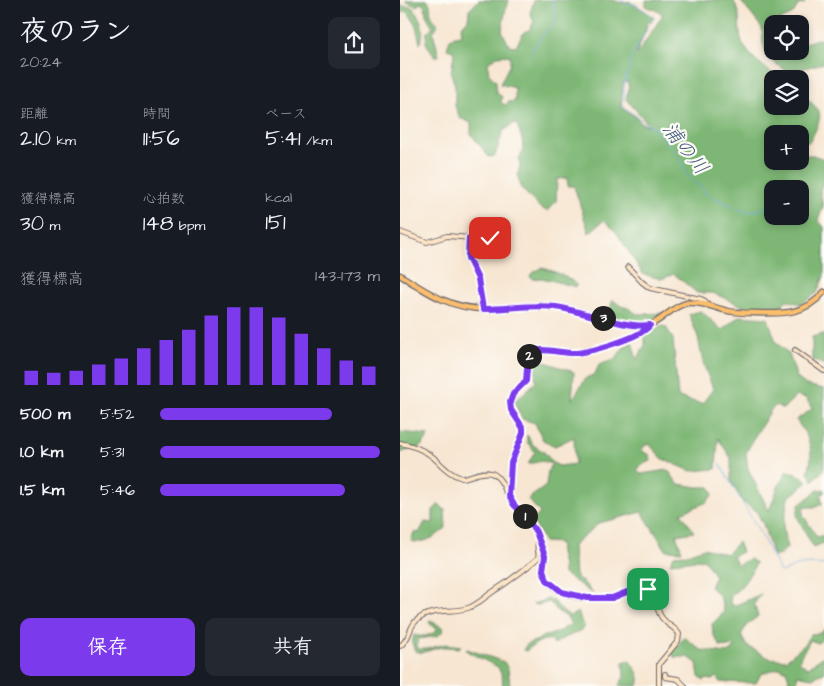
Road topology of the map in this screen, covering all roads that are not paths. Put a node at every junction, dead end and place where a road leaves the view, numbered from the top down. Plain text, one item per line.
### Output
1 (505, 230) dead end
2 (400, 232) edge
3 (469, 238) junction
4 (628, 267) dead end
5 (400, 275) edge
6 (824, 292) edge
7 (706, 305) junction
8 (483, 309) junction
9 (650, 325) junction
10 (795, 350) dead end
11 (824, 371) edge
12 (400, 442) edge
13 (509, 496) junction
14 (539, 539) junction
15 (400, 646) edge
16 (665, 674) dead end
17 (658, 686) edge
18 (686, 686) edge

1 - 3 street
2 - 3 street
3 - 8 street
4 - 7 street
5 - 8 main road
6 - 7 main road
7 - 9 main road
8 - 9 main road
9 - 13 street
10 - 11 street
12 - 13 street
13 - 14 street
14 - 15 street
14 - 17 street
16 - 18 street

